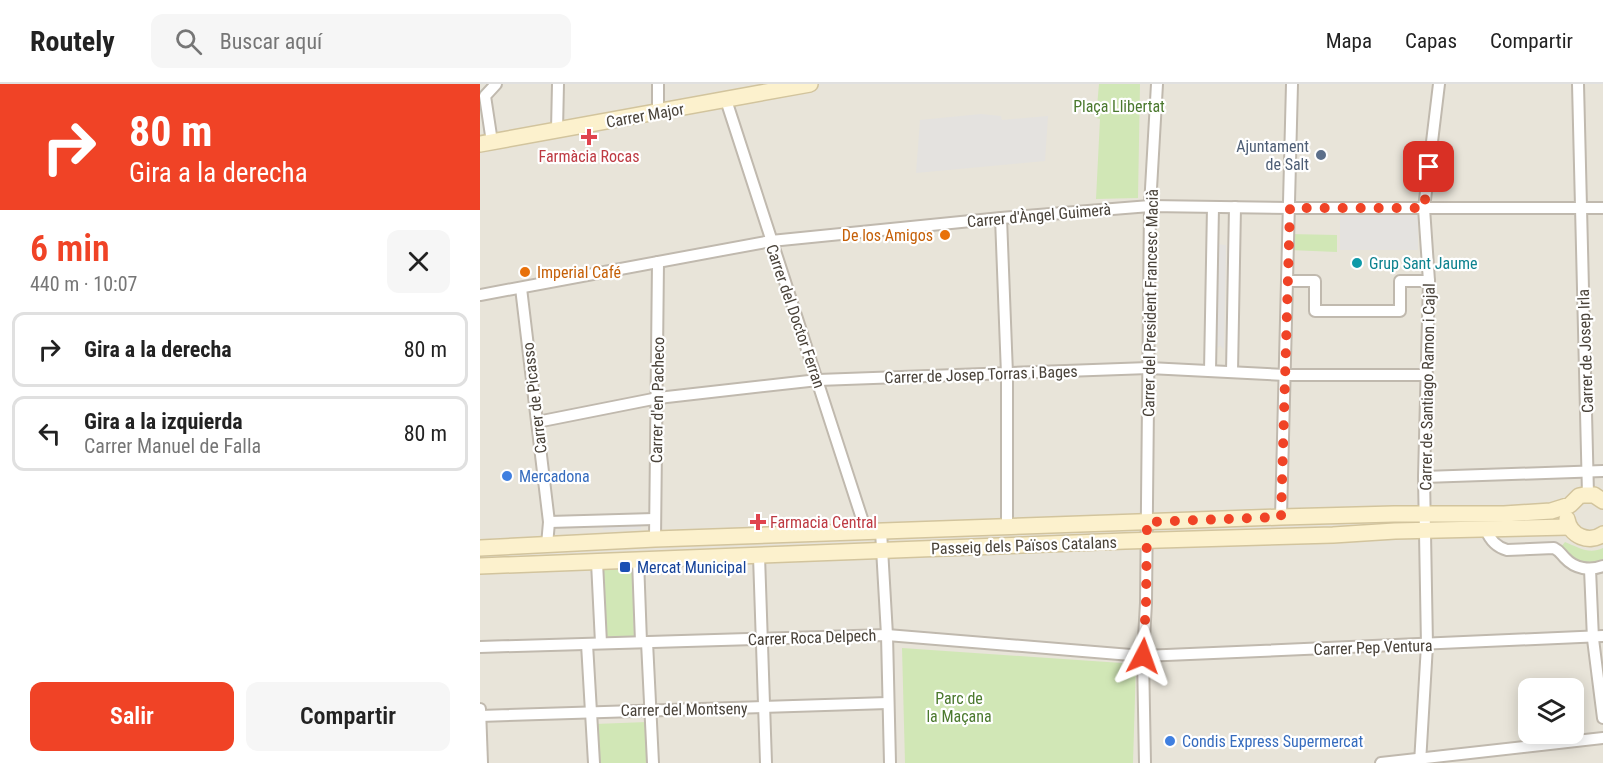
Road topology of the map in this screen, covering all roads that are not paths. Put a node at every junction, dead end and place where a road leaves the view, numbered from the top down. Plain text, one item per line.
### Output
1 (496, 84) edge
2 (558, 84) edge
3 (658, 84) edge
4 (810, 84) edge
5 (1157, 84) edge
6 (1292, 84) edge
7 (1439, 84) edge
8 (1578, 84) edge
9 (482, 97) edge
10 (726, 100) junction
11 (658, 112) junction
12 (557, 130) junction
13 (486, 143) edge
14 (1150, 206) junction
15 (1213, 207) junction
16 (1235, 207) junction
17 (1290, 208) junction
18 (1424, 208) junction
19 (1580, 208) junction
20 (1603, 208) edge
21 (1001, 218) junction
22 (771, 241) junction
23 (658, 262) junction
24 (1288, 281) junction
25 (1429, 281) junction
26 (521, 288) junction
27 (480, 295) edge
28 (1149, 368) junction
29 (1210, 371) junction
30 (1232, 372) junction
31 (1007, 374) junction
32 (1285, 375) junction
33 (1427, 375) junction
34 (818, 380) junction
35 (657, 398) junction
36 (537, 422) junction
37 (1603, 471) edge
38 (1588, 472) junction
39 (1424, 477) junction
40 (1588, 494) junction
41 (1603, 501) edge
42 (1570, 505) junction
43 (1425, 514) junction
44 (1281, 517) junction
45 (654, 519) junction
46 (549, 522) junction
47 (1147, 522) junction
48 (1007, 527) junction
49 (1569, 527) junction
50 (1486, 530) junction
51 (873, 531) junction
52 (1425, 531) junction
53 (1603, 534) edge
54 (655, 539) junction
55 (1147, 540) junction
56 (547, 545) junction
57 (480, 548) edge
58 (881, 551) junction
59 (759, 556) junction
60 (638, 560) junction
61 (597, 561) junction
62 (480, 566) edge
63 (1603, 566) edge
64 (1590, 569) junction
65 (887, 635) junction
66 (1596, 637) edge
67 (762, 638) junction
68 (644, 642) junction
69 (601, 643) junction
70 (588, 644) junction
71 (1427, 645) junction
72 (480, 647) edge
73 (1143, 656) junction
74 (888, 703) junction
75 (764, 707) junction
76 (480, 709) edge
77 (650, 710) junction
78 (591, 712) junction
79 (480, 716) edge
80 (1603, 718) edge
81 (1603, 738) edge
82 (1420, 761) edge
83 (482, 763) edge
84 (594, 763) edge
85 (653, 763) edge
86 (766, 763) edge
87 (890, 763) edge
88 (1144, 763) edge
89 (1381, 763) edge

1 - 9 street
2 - 12 street
3 - 11 street
4 - 10 main road, Carrer Major
5 - 14 street, Carrer del President Francesc Macià
6 - 17 street
7 - 18 street, Carrer de Santiago Ramon i Cajal
8 - 19 street, Carrer de Josep Irla
9 - 13 street
10 - 11 main road, Carrer Major
10 - 22 street, Carrer del Doctor Ferran
11 - 12 main road, Carrer Major
12 - 13 main road, Carrer Major
14 - 15 street, Carrer d'Àngel Guimerà
14 - 21 street, Carrer d'Àngel Guimerà
14 - 28 street, Carrer del President Francesc Macià
15 - 16 street, Carrer d'Àngel Guimerà
15 - 29 street
16 - 17 street, Carrer d'Àngel Guimerà
16 - 30 street
17 - 18 street, Carrer d'Àngel Guimerà
17 - 24 street
18 - 19 street, Carrer d'Àngel Guimerà
18 - 25 street, Carrer de Santiago Ramon i Cajal
19 - 20 street, Carrer d'Àngel Guimerà
19 - 38 street, Carrer de Josep Irla
21 - 22 street, Carrer d'Àngel Guimerà
21 - 31 street
22 - 23 street, Carrer d'Àngel Guimerà
22 - 34 street, Carrer del Doctor Ferran
23 - 26 street, Carrer d'Àngel Guimerà
23 - 35 street, Carrer d'en Pacheco
24 - 25 street
24 - 32 street
25 - 33 street, Carrer de Santiago Ramon i Cajal
26 - 27 street, Carrer d'Àngel Guimerà
26 - 36 street, Carrer de Picasso
28 - 29 street, Carrer de Josep Torras i Bages
28 - 31 street, Carrer de Josep Torras i Bages
28 - 47 street, Carrer del President Francesc Macià
29 - 30 street, Carrer de Josep Torras i Bages
30 - 32 street, Carrer de Josep Torras i Bages
31 - 34 street, Carrer de Josep Torras i Bages
31 - 48 street
32 - 33 street, Carrer de Josep Torras i Bages
32 - 44 street
33 - 39 street, Carrer de Santiago Ramon i Cajal
34 - 35 street, Carrer de Josep Torras i Bages
34 - 51 street, Carrer del Doctor Ferran
35 - 36 street, Carrer de Josep Torras i Bages
35 - 45 street, Carrer d'en Pacheco
36 - 46 street, Carrer de Picasso
37 - 38 street
38 - 39 street
38 - 40 street, Carrer de Josep Irla
39 - 43 street, Carrer de Santiago Ramon i Cajal
40 - 41 main road
40 - 42 main road
42 - 43 main road
42 - 49 main road
43 - 44 main road
43 - 52 street, Carrer de Santiago Ramon i Cajal
44 - 47 main road
45 - 46 street
45 - 54 street, Carrer d'en Pacheco
46 - 56 street, Carrer de Picasso
47 - 48 main road
47 - 55 street, Carrer del President Francesc Macià
48 - 51 main road
49 - 50 main road, Passeig dels Països Catalans
49 - 53 main road, Passeig dels Països Catalans
50 - 52 main road, Passeig dels Països Catalans
50 - 64 street
51 - 54 main road
51 - 58 street, Carrer del Doctor Ferran
52 - 55 main road, Passeig dels Països Catalans
52 - 71 street, Carrer de Santiago Ramon i Cajal
54 - 56 main road
55 - 58 main road, Passeig dels Països Catalans
55 - 73 street, Carrer del President Francesc Macià
56 - 57 main road
58 - 59 main road, Passeig dels Països Catalans
58 - 65 street, Carrer del Doctor Ferran
59 - 60 main road, Passeig dels Països Catalans
59 - 67 street
60 - 61 main road, Passeig dels Països Catalans
60 - 68 street
61 - 62 main road, Passeig dels Països Catalans
61 - 69 street
63 - 64 street
64 - 66 street
65 - 67 street, Carrer Roca Delpech
65 - 73 street, Carrer Roca Delpech
65 - 74 street, Carrer del Doctor Ferran
66 - 71 street, Carrer Pep Ventura
66 - 80 street
67 - 68 street, Carrer Roca Delpech
67 - 75 street
68 - 69 street, Carrer Roca Delpech
68 - 77 street
69 - 70 street, Carrer Roca Delpech
70 - 72 street, Carrer Roca Delpech
70 - 78 street
71 - 73 street, Carrer Pep Ventura
71 - 82 street, Carrer de Santiago Ramon i Cajal
73 - 88 street, Carrer del President Francesc Macià
74 - 75 street, Carrer del Montseny
74 - 87 street, Carrer del Doctor Ferran
75 - 77 street, Carrer del Montseny
75 - 86 street
76 - 79 street
77 - 78 street, Carrer del Montseny
77 - 85 street
78 - 79 street, Carrer del Montseny
78 - 84 street
79 - 83 street
81 - 82 street
82 - 89 street

